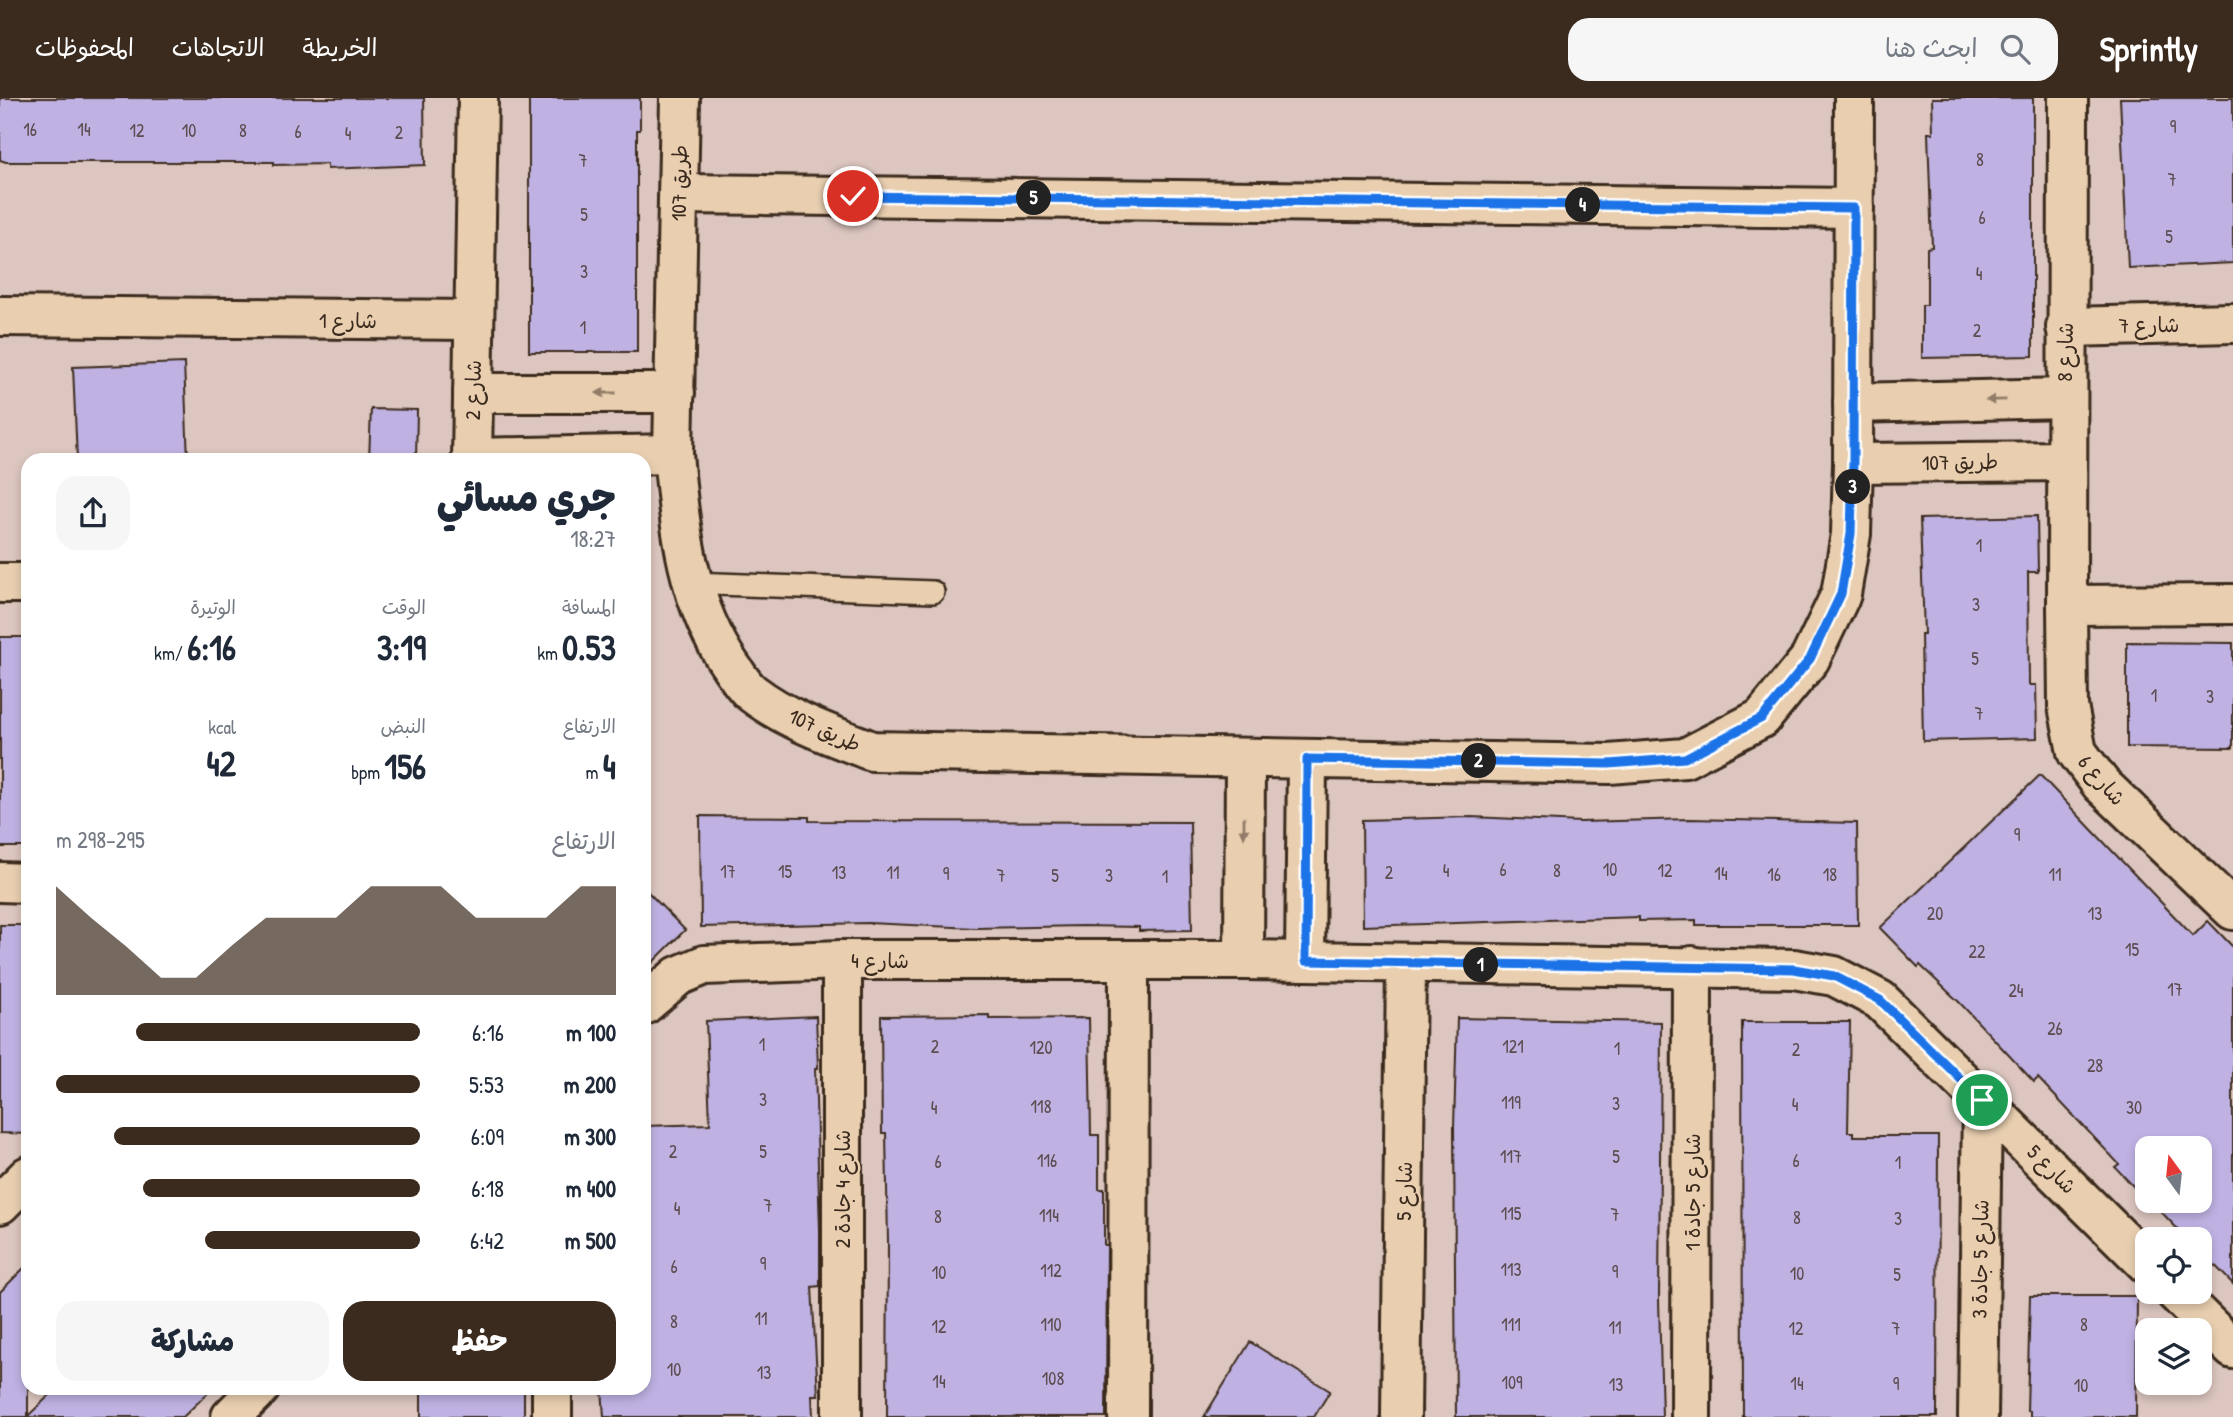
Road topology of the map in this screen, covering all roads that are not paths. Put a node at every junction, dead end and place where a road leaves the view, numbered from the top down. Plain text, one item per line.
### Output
1 (478, 98) edge
2 (680, 98) edge
3 (1854, 98) edge
4 (2068, 98) edge
5 (680, 194) junction
6 (1854, 208) junction
7 (0, 316) edge
8 (474, 320) junction
9 (2233, 323) edge
10 (2066, 327) junction
11 (473, 393) junction
12 (675, 393) junction
13 (2065, 398) junction
14 (1853, 403) junction
15 (472, 453) edge
16 (673, 454) junction
17 (651, 455) edge
18 (2066, 461) junction
19 (1853, 463) junction
20 (0, 583) edge
21 (21, 583) edge
22 (691, 583) junction
23 (933, 592) dead end
24 (2233, 604) edge
25 (2067, 605) junction
26 (1245, 758) junction
27 (1307, 759) junction
28 (0, 883) edge
29 (21, 883) edge
30 (2229, 901) edge
31 (842, 960) junction
32 (1129, 960) junction
33 (1244, 960) junction
34 (1306, 961) junction
35 (1406, 964) junction
36 (1692, 966) junction
37 (651, 999) edge
38 (1982, 1100) junction
39 (0, 1174) edge
40 (21, 1175) edge
41 (21, 1182) edge
42 (0, 1205) edge
43 (2135, 1252) edge
44 (2187, 1304) edge
45 (2233, 1349) edge
46 (252, 1395) edge
47 (259, 1395) edge
48 (552, 1395) edge
49 (231, 1417) edge
50 (259, 1417) edge
51 (552, 1417) edge
52 (842, 1417) edge
53 (1128, 1417) edge
54 (1402, 1417) edge
55 (1691, 1417) edge
56 (1978, 1417) edge

1 - 8 street
2 - 5 street, طريق 107
3 - 6 street, طريق 107
4 - 10 street, شارع 8
5 - 6 street
5 - 12 street, طريق 107
6 - 14 street, طريق 107
7 - 8 street, شارع 1
8 - 11 street, شارع 2
9 - 10 street, شارع 7
10 - 13 street, شارع 8
12 -> 11 street
11 - 15 street, شارع 2
12 - 16 street, طريق 107
13 -> 14 street
13 - 18 street, شارع 8
14 - 19 street, طريق 107
16 - 17 street
16 - 22 street, طريق 107
18 - 19 street, طريق 107
18 - 25 street, شارع 8
19 - 27 street, طريق 107
20 - 21 street
22 - 23 lane
22 - 26 street, طريق 107
24 - 25 street
25 - 30 street, شارع 6
26 - 27 street, طريق 107
26 -> 33 street
27 - 34 street
28 - 29 street
31 - 32 street, شارع 4
31 - 37 street, شارع 4
31 - 52 street, شارع 4 جادة 2
32 - 33 street, شارع 4
32 - 53 street
33 - 34 street, شارع 4
34 - 35 street, شارع 5
35 - 36 street, شارع 5
35 - 54 street, شارع 5
36 - 38 street, شارع 5
36 - 55 street, شارع 5 جادة 1
38 - 43 street, شارع 5
38 - 56 street, شارع 5 جادة 3
39 - 40 street
41 - 42 street
44 - 45 street
46 - 49 street
47 - 50 street
48 - 51 street

